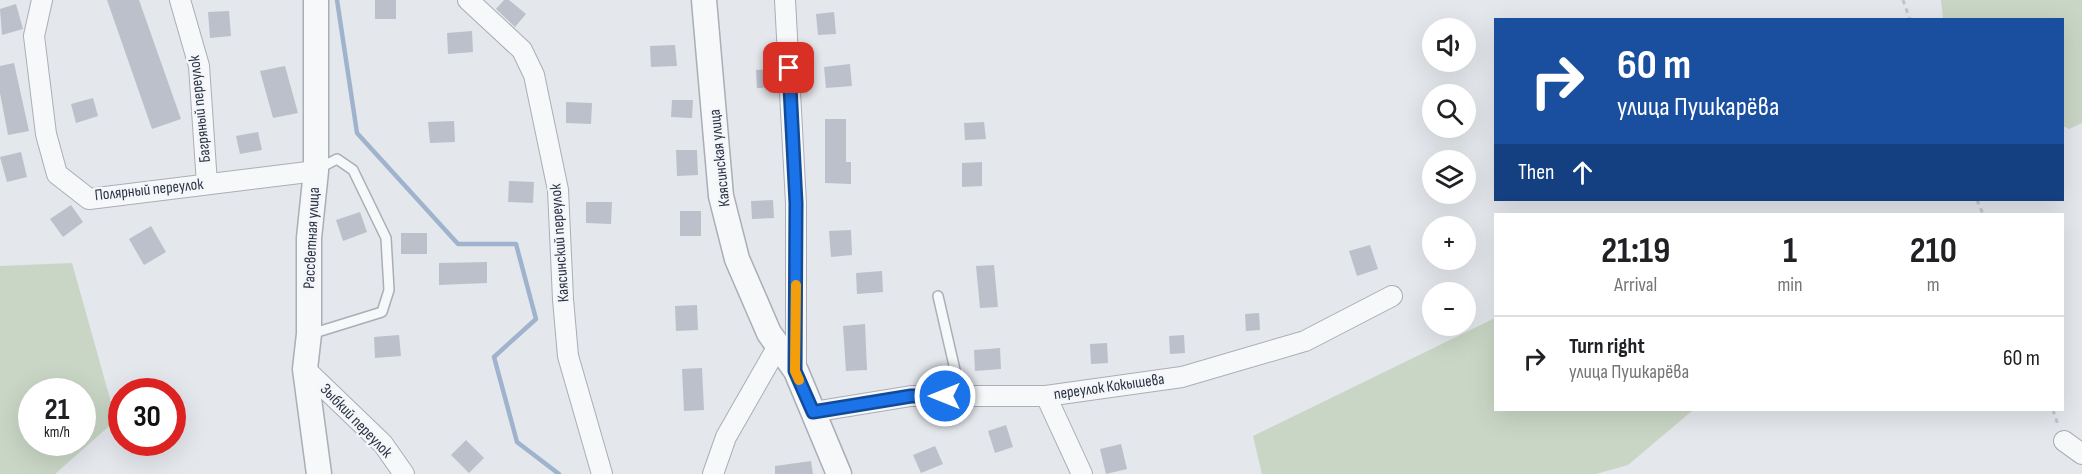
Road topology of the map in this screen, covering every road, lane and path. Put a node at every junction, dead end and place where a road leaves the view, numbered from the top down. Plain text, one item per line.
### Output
1 (42, 0) edge
2 (180, 0) edge
3 (316, 0) edge
4 (468, 0) edge
5 (704, 0) edge
6 (785, 0) edge
7 (1903, 0) edge
8 (1909, 18) edge
9 (316, 171) junction
10 (207, 184) junction
11 (938, 296) dead end
12 (1392, 296) dead end
13 (309, 334) junction
14 (778, 346) junction
15 (305, 369) junction
16 (795, 371) junction
17 (961, 396) junction
18 (1046, 396) junction
19 (813, 412) junction
20 (2064, 441) dead end
21 (2082, 454) edge
22 (319, 474) edge
23 (404, 474) edge
24 (602, 474) edge
25 (713, 474) edge
26 (839, 474) edge
27 (1082, 474) edge

1 - 10 street, Полярный переулок
2 - 10 street, Багряный переулок
3 - 9 street, Рассветная улица
4 - 24 street, Каясинский переулок
5 - 14 street, Каясинская улица
6 - 16 street
7 - 8 path
9 - 10 street, Полярный переулок
9 - 13 street, Рассветная улица
9 - 13 lane
11 - 17 lane
12 - 18 street, переулок Кокышева
13 - 15 street, Рассветная улица
14 - 16 street, Каясинская улица
14 - 25 street
15 - 22 street, Рассветная улица
15 - 23 street, Зыбкий переулок
16 - 19 street, Каясинская улица
17 - 18 street, переулок Кокышева
17 - 19 street, переулок Кокышева
18 - 27 street
19 - 26 street, Каясинская улица
20 - 21 street

